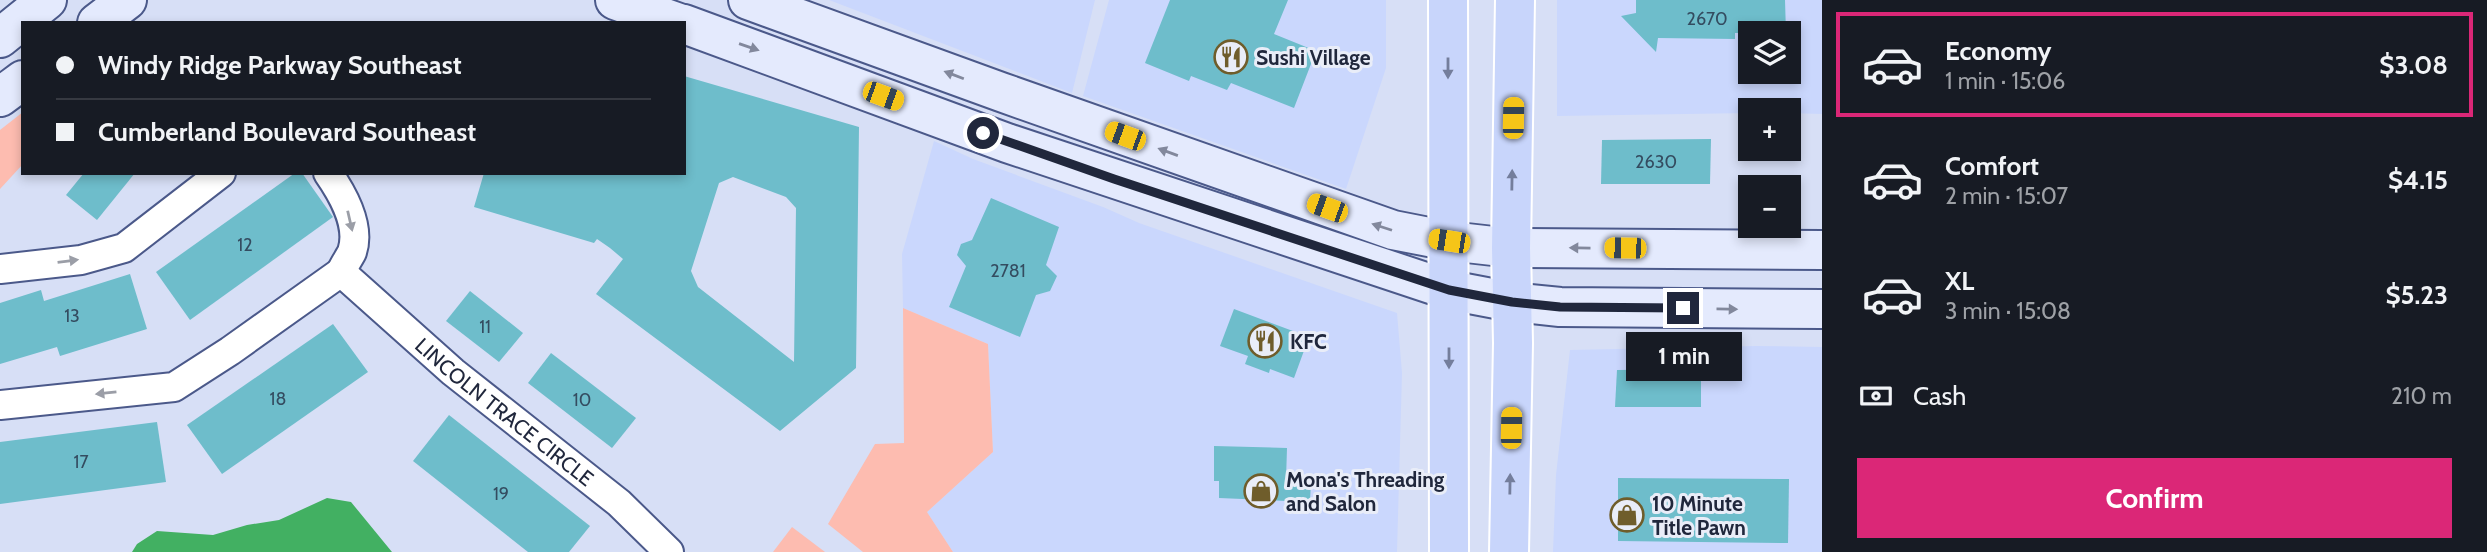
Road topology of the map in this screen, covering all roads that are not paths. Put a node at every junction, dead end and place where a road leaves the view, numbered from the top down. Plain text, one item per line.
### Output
1 (47, 0) edge
2 (127, 0) edge
3 (615, 0) edge
4 (748, 0) edge
5 (1448, 0) edge
6 (1515, 0) edge
7 (21, 21) edge
8 (21, 21) edge
9 (100, 21) edge
10 (674, 21) edge
11 (686, 25) edge
12 (0, 38) edge
13 (21, 81) edge
14 (0, 97) edge
15 (218, 175) edge
16 (329, 175) edge
17 (1449, 241) junction
18 (1511, 248) junction
19 (1822, 250) edge
20 (0, 269) edge
21 (341, 271) junction
22 (1449, 290) junction
23 (1512, 302) junction
24 (1822, 309) edge
25 (0, 405) edge
26 (669, 552) edge
27 (1449, 552) edge
28 (1508, 552) edge

1 - 7 main road
2 - 9 main road
3 - 10 main road
17 -> 4 main road
5 -> 17 main road
18 -> 6 main road
8 - 12 main road
11 -> 22 main road
13 - 14 main road
20 -> 15 street
16 -> 21 street
17 - 18 main road
17 - 22 main road
19 -> 18 main road
18 - 23 main road
21 -> 25 street
21 - 26 street, LINCOLN TRACE CIRCLE
22 - 23 main road
22 -> 27 main road
23 -> 24 main road
28 -> 23 main road

